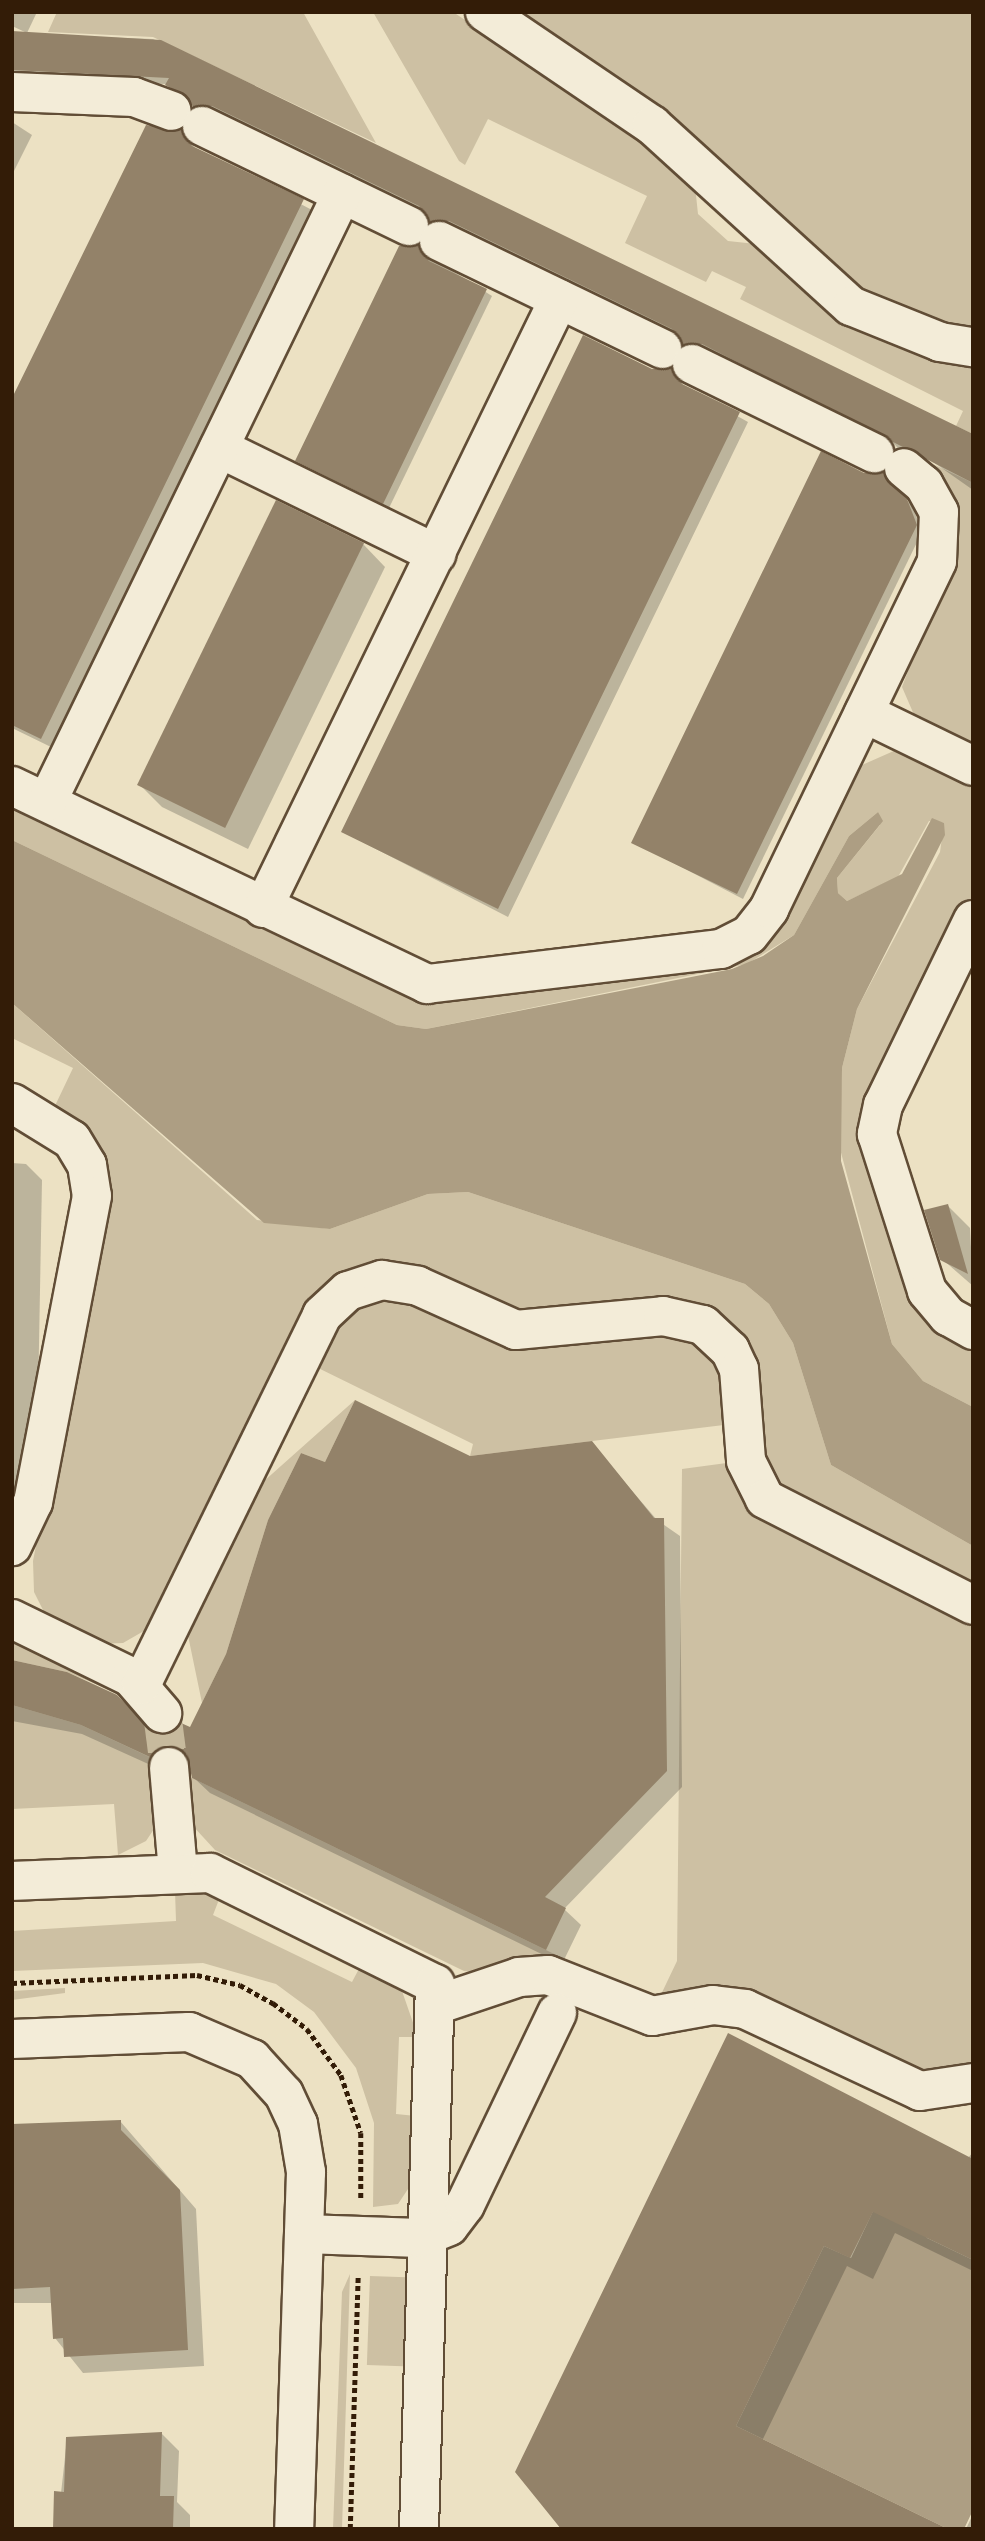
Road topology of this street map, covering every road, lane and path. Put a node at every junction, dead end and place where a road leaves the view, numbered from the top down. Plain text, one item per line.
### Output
1 (485, 12) edge
2 (12, 92) edge
3 (342, 194) junction
4 (559, 299) junction
5 (973, 346) edge
6 (219, 448) junction
7 (436, 554) junction
8 (864, 713) junction
9 (973, 766) edge
10 (12, 786) edge
11 (47, 802) junction
12 (263, 908) junction
13 (973, 920) edge
14 (12, 1103) edge
15 (973, 1330) edge
16 (12, 1546) edge
17 (973, 1605) edge
18 (12, 1619) edge
19 (169, 1767) tunnel mouth
20 (178, 1871) junction
21 (12, 1881) edge
22 (439, 2004) junction
23 (557, 2013) dead end
24 (12, 2039) edge
25 (973, 2083) edge
26 (304, 2234) junction
27 (431, 2236) junction
28 (359, 2266) dead end
29 (294, 2529) edge
30 (350, 2529) edge
31 (419, 2529) edge

1 - 5 street
2 - 3 street
3 - 4 street
3 - 6 street
4 - 7 street
4 - 8 street
6 - 7 street
6 - 11 street
7 - 12 street
8 - 9 street
8 - 12 street
10 - 11 street
11 - 12 street
13 - 15 street
14 - 16 street
17 - 18 street
19 - 20 street
20 - 21 street
20 - 22 street
22 - 25 street
22 - 27 street
23 - 27 street
24 - 26 street
26 - 27 street
26 - 29 street
27 - 31 street
28 - 30 path

